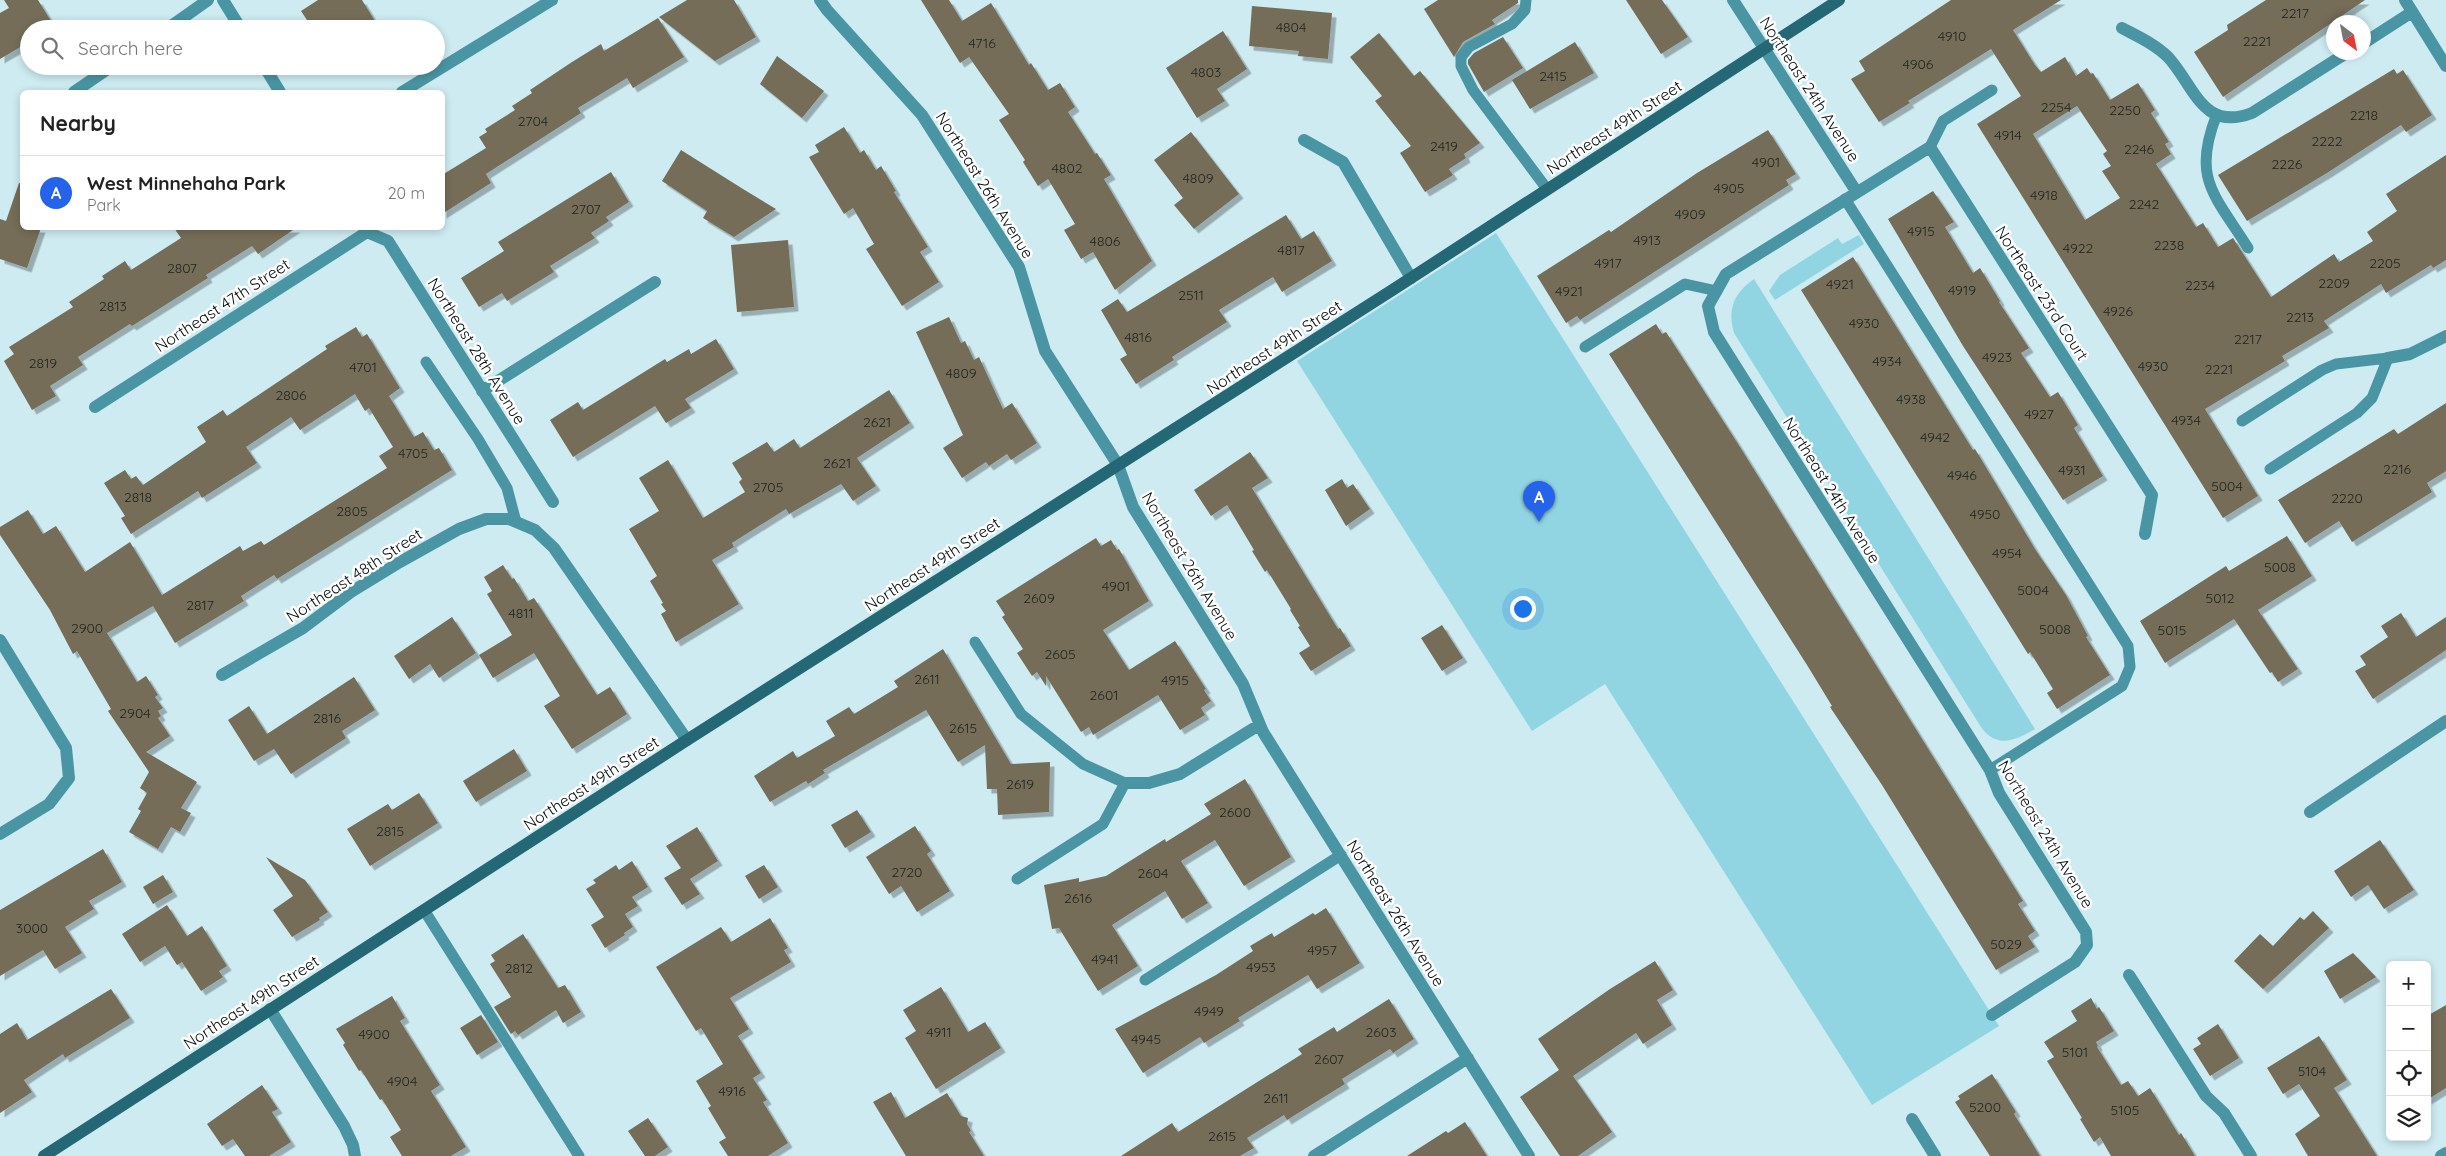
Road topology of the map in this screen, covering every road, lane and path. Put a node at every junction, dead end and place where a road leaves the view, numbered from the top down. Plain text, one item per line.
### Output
1 (208, 0) edge
2 (223, 0) edge
3 (552, 0) edge
4 (820, 0) edge
5 (1526, 0) edge
6 (1733, 0) edge
7 (1839, 0) edge
8 (2405, 0) edge
9 (2412, 12) junction
10 (179, 20) edge
11 (235, 20) edge
12 (2122, 28) dead end
13 (2371, 38) edge
14 (1764, 48) junction
15 (2335, 60) edge
16 (445, 66) edge
17 (2446, 66) edge
18 (99, 75) edge
19 (270, 75) edge
20 (430, 75) edge
21 (77, 90) edge
22 (279, 90) edge
23 (405, 90) edge
24 (1992, 90) dead end
25 (2217, 114) junction
26 (1304, 140) dead end
27 (1930, 147) junction
28 (1547, 189) junction
29 (1856, 191) junction
30 (1845, 199) junction
31 (366, 230) edge
32 (2248, 248) dead end
33 (1411, 278) junction
34 (655, 282) dead end
35 (1717, 291) junction
36 (2446, 336) edge
37 (1585, 346) dead end
38 (2388, 358) junction
39 (426, 362) dead end
40 (482, 391) junction
41 (95, 406) dead end
42 (2242, 421) dead end
43 (1118, 465) junction
44 (2270, 469) dead end
45 (553, 502) dead end
46 (512, 521) junction
47 (2145, 534) dead end
48 (0, 640) edge
49 (974, 642) dead end
50 (222, 675) dead end
51 (2446, 722) edge
52 (1259, 725) junction
53 (687, 740) junction
54 (1990, 770) junction
55 (1125, 783) junction
56 (2310, 812) dead end
57 (0, 834) edge
58 (1341, 855) junction
59 (1017, 878) dead end
60 (424, 910) junction
61 (2129, 975) dead end
62 (1145, 980) dead end
63 (270, 1009) junction
64 (1992, 1015) dead end
65 (1468, 1058) junction
66 (1912, 1119) dead end
67 (2446, 1152) edge
68 (44, 1156) edge
69 (355, 1156) edge
70 (579, 1156) edge
71 (1314, 1156) edge
72 (1529, 1156) edge
73 (1935, 1156) edge
74 (2251, 1156) edge
75 (2441, 1156) edge

1 - 10 street
2 - 11 street
3 - 16 street
4 - 43 street, Northeast 26th Avenue
5 - 28 lane
6 - 14 street, Northeast 24th Avenue
7 - 14 street, Northeast 49th Street
8 - 9 street
9 - 13 street
9 - 17 street
12 - 25 street
14 - 28 street, Northeast 49th Street
14 - 29 street, Northeast 24th Avenue
15 - 25 street
18 - 21 street
19 - 22 street
20 - 23 street
24 - 27 lane
25 - 32 lane
26 - 33 street
27 - 29 street
27 - 47 street, Northeast 23rd Court
28 - 33 street, Northeast 49th Street
29 - 30 street, Northeast 24th Avenue
30 - 35 street, Northeast 24th Avenue
30 - 54 lane
31 - 40 street, Northeast 28th Avenue
31 - 41 street, Northeast 47th Street
33 - 43 street, Northeast 49th Street
34 - 40 street
35 - 37 lane
35 - 54 street, Northeast 24th Avenue
36 - 38 street
38 - 42 lane
38 - 44 lane
39 - 46 lane
40 - 45 street, Northeast 28th Avenue
43 - 52 street, Northeast 26th Avenue
43 - 53 street, Northeast 49th Street
46 - 50 street, Northeast 48th Street
46 - 53 street
48 - 57 street
49 - 55 lane
51 - 56 street
52 - 55 street
52 - 58 street, Northeast 26th Avenue
53 - 60 street, Northeast 49th Street
54 - 64 street, Northeast 24th Avenue
55 - 59 lane
58 - 62 lane
58 - 65 street, Northeast 26th Avenue
60 - 63 street, Northeast 49th Street
60 - 70 lane
61 - 74 street
63 - 68 street, Northeast 49th Street
63 - 69 street
65 - 71 street
65 - 72 street, Northeast 26th Avenue
66 - 73 street
67 - 75 street

